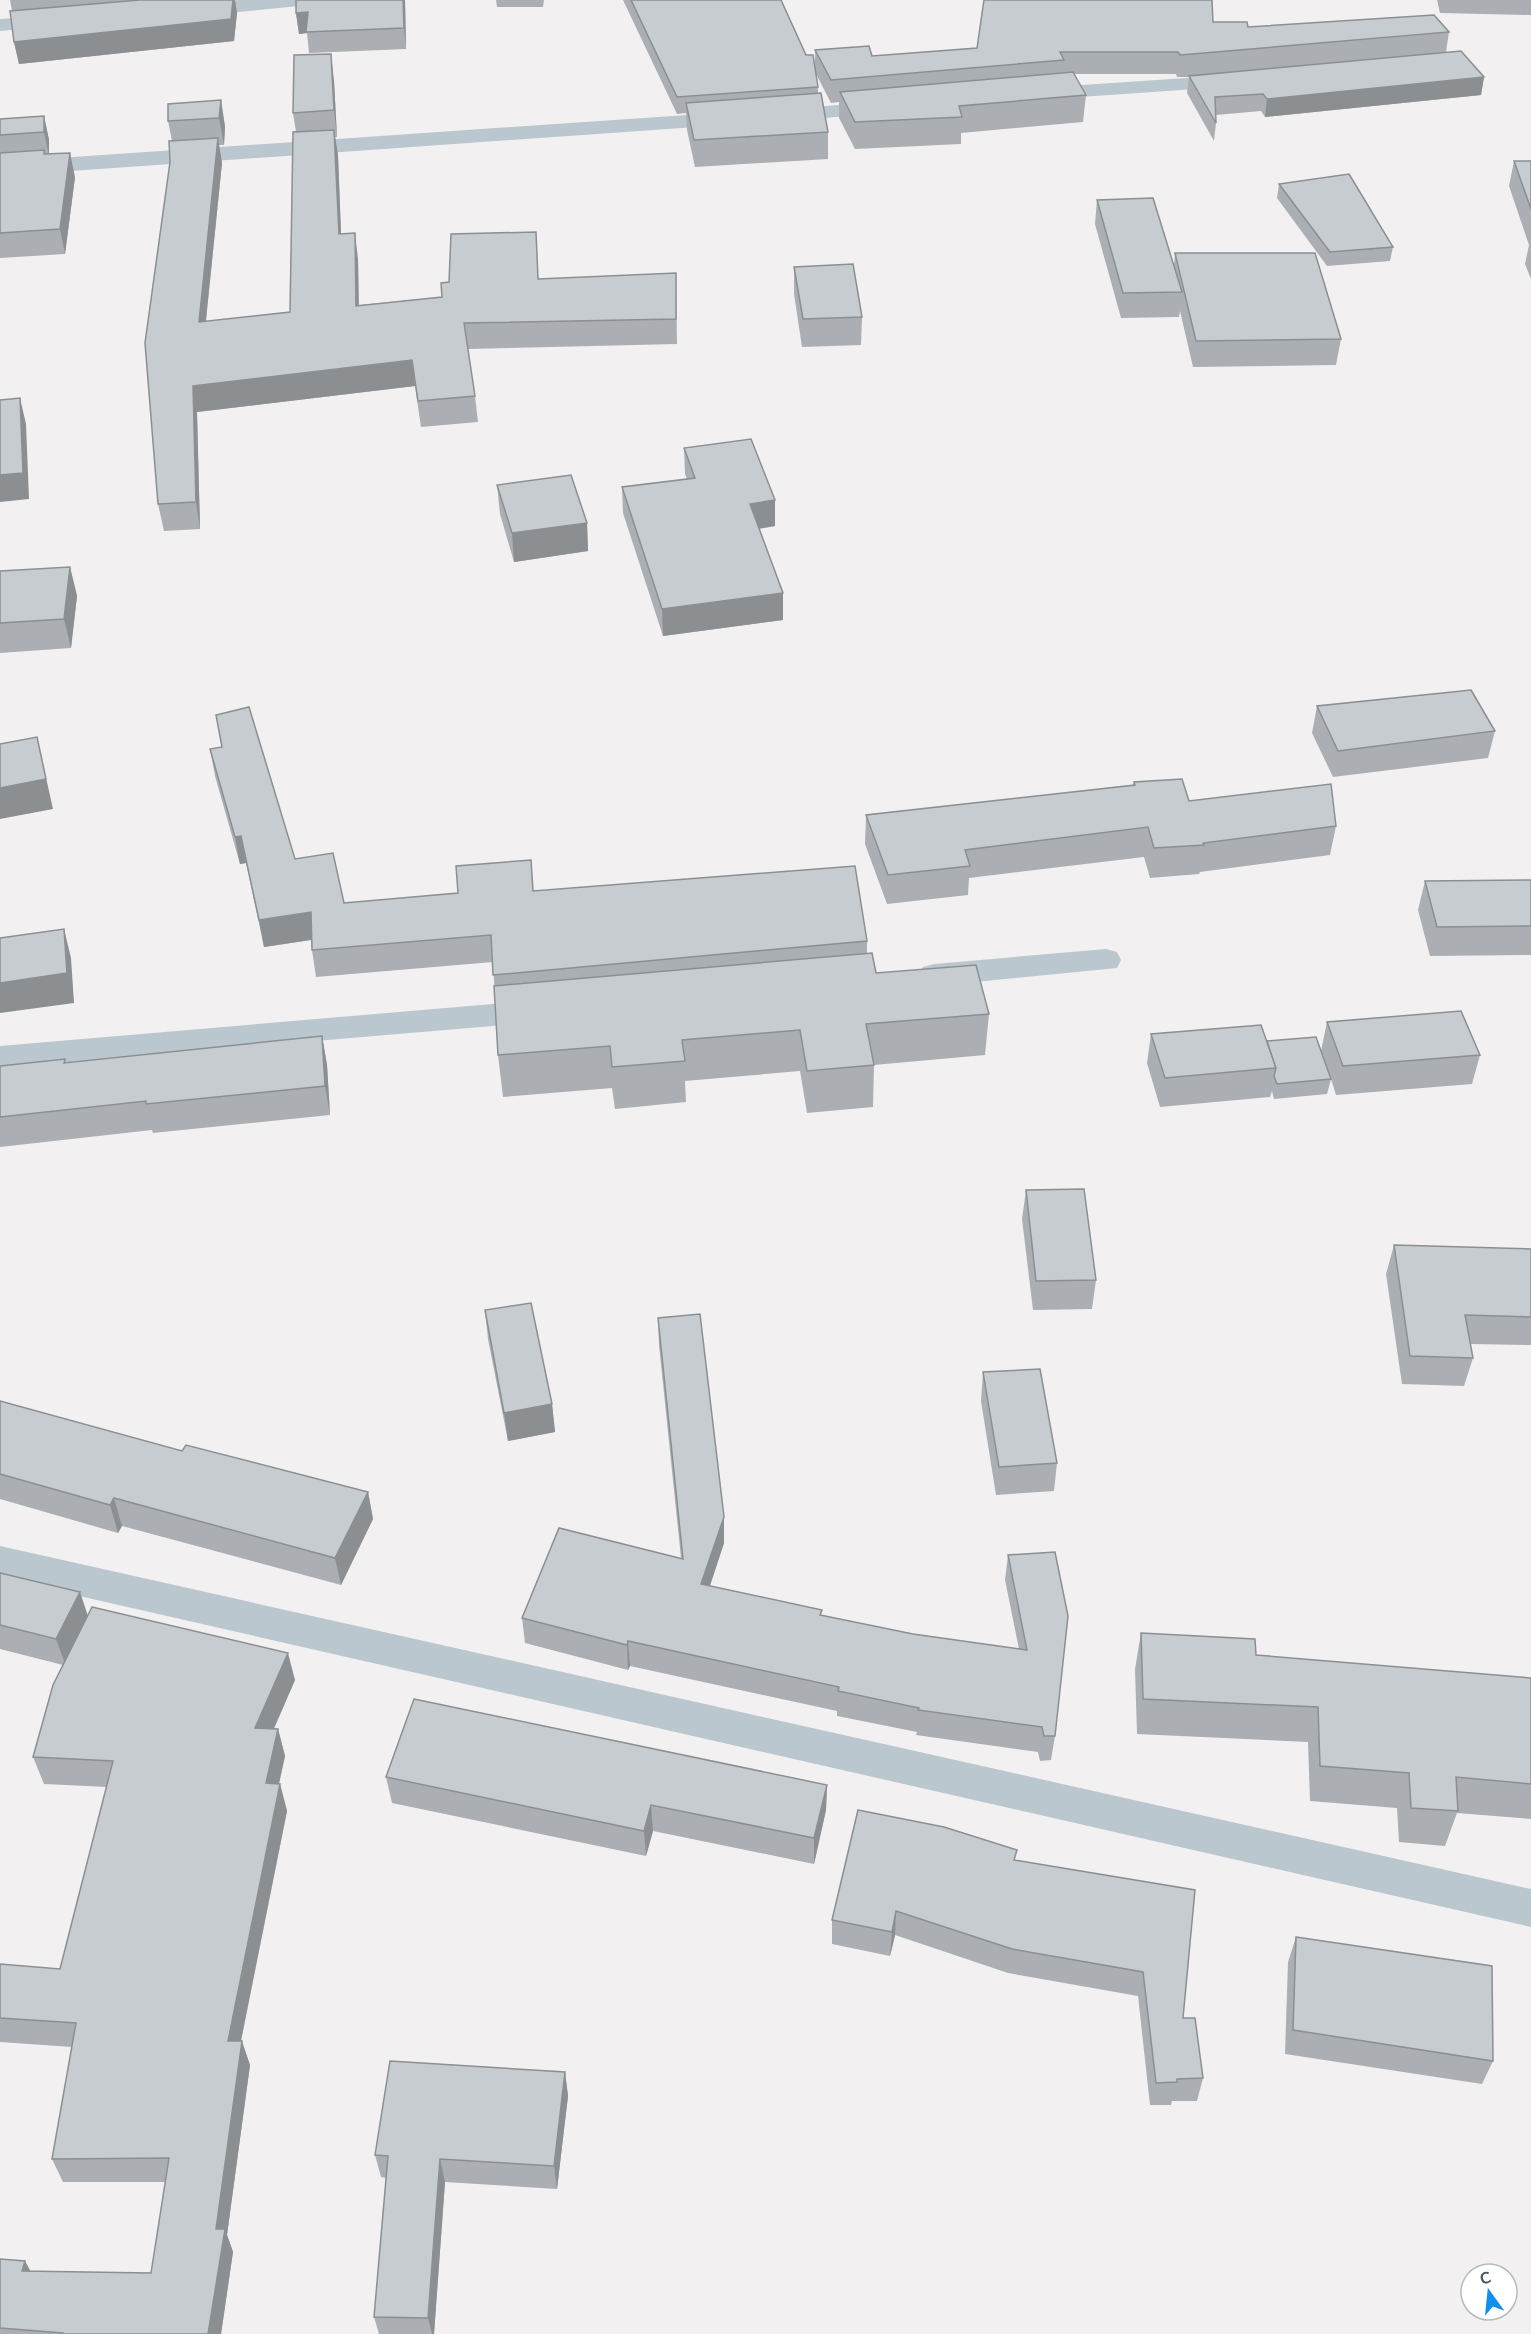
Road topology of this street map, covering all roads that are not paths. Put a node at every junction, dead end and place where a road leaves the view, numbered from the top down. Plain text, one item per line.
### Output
1 (299, 0) edge
2 (165, 13) edge
3 (82, 19) edge
4 (0, 25) edge
5 (1247, 80) edge
6 (1015, 96) edge
7 (910, 105) edge
8 (0, 169) edge
9 (1106, 960) dead end
10 (905, 978) edge
11 (562, 1009) edge
12 (0, 1057) edge
13 (0, 1562) edge
14 (1531, 1908) edge

1 - 2 street
3 - 4 street
5 - 6 street
7 - 8 street
9 - 10 street
11 - 12 street
13 - 14 street

